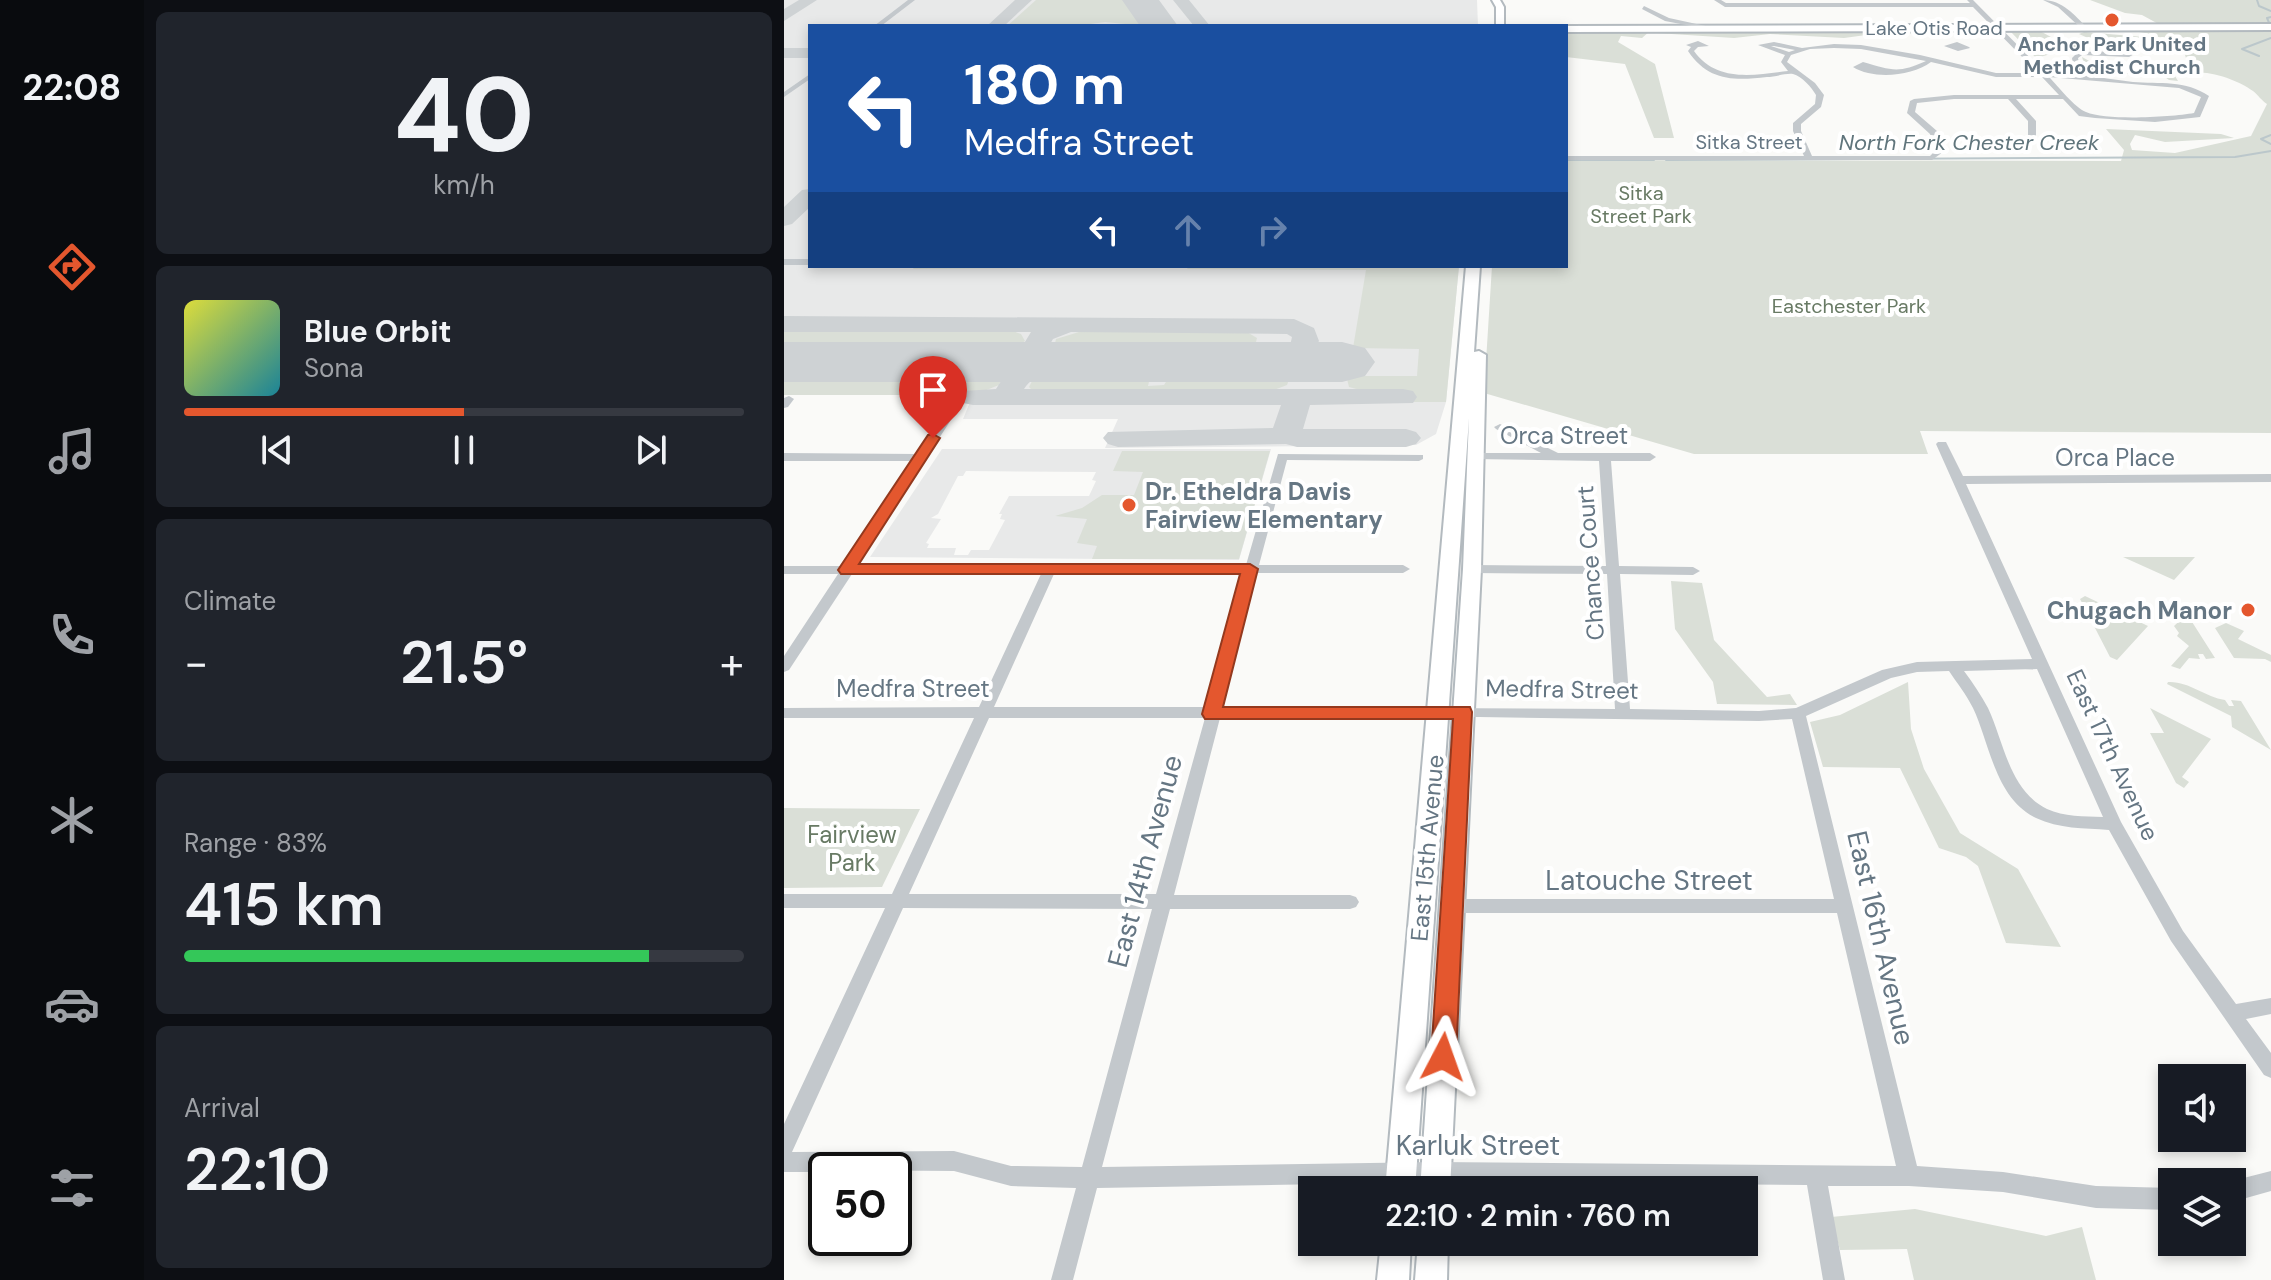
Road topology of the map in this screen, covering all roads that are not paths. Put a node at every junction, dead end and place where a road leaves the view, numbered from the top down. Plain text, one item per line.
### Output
1 (912, 0) edge
2 (1642, 0) edge
3 (1717, 0) edge
4 (2046, 0) edge
5 (1490, 2) edge
6 (1973, 3) edge
7 (1644, 8) junction
8 (880, 24) edge
9 (1500, 24) edge
10 (2271, 27) edge
11 (1568, 28) edge
12 (1650, 28) junction
13 (1714, 28) junction
14 (1998, 28) junction
15 (2084, 28) junction
16 (2120, 45) dead end
17 (1695, 47) dead end
18 (1800, 49) junction
19 (1963, 49) dead end
20 (1789, 54) junction
21 (1929, 61) junction
22 (1964, 68) junction
23 (1883, 70) dead end
24 (1793, 72) junction
25 (2044, 76) junction
26 (2073, 76) junction
27 (808, 77) edge
28 (784, 95) edge
29 (2010, 97) junction
30 (2065, 97) junction
31 (2032, 136) dead end
32 (1568, 158) edge
33 (1809, 158) junction
34 (784, 262) edge
35 (808, 262) edge
36 (1473, 268) edge
37 (1483, 268) edge
38 (960, 398) dead end
39 (1500, 427) dead end
40 (1942, 444) dead end
41 (784, 457) edge
42 (1419, 457) dead end
43 (1477, 457) junction
44 (1556, 457) junction
45 (1605, 457) junction
46 (1650, 457) dead end
47 (919, 458) junction
48 (2271, 479) edge
49 (1958, 480) junction
50 (1050, 569) junction
51 (1250, 569) junction
52 (1403, 569) dead end
53 (1472, 569) junction
54 (784, 570) edge
55 (847, 570) junction
56 (1613, 570) junction
57 (1693, 571) dead end
58 (2042, 664) junction
59 (1952, 665) junction
60 (784, 667) edge
61 (984, 712) junction
62 (1450, 712) junction
63 (784, 713) edge
64 (1623, 713) junction
65 (1798, 713) junction
66 (1212, 714) junction
67 (2114, 824) junction
68 (784, 901) edge
69 (898, 901) junction
70 (1161, 902) junction
71 (1350, 902) dead end
72 (1452, 906) junction
73 (1845, 906) junction
74 (2271, 1006) edge
75 (2231, 1013) junction
76 (2271, 1069) edge
77 (784, 1147) edge
78 (784, 1162) edge
79 (1402, 1176) edge
80 (1436, 1176) edge
81 (1816, 1176) junction
82 (1909, 1176) junction
83 (1758, 1177) edge
84 (1088, 1178) junction
85 (1298, 1180) edge
86 (2271, 1181) edge
87 (2246, 1187) edge
88 (2158, 1199) edge
89 (1395, 1256) edge
90 (1432, 1256) edge
91 (1062, 1280) edge
92 (1393, 1280) edge
93 (1431, 1280) edge
94 (1834, 1280) edge

1 - 8 street
2 - 7 street
3 - 6 street
4 - 15 street
5 - 9 main road
6 - 14 street
7 - 12 street
7 - 13 street
10 - 15 main road, Lake Otis Road
11 - 12 main road, Lake Otis Road
12 - 13 main road, Lake Otis Road
13 - 14 main road, Lake Otis Road
14 - 15 main road, Lake Otis Road
14 - 25 street
16 - 26 street
17 - 24 street
18 - 20 street
18 - 20 street
18 - 21 street
19 - 22 street
20 - 24 street
21 - 22 street
21 - 23 street
22 - 25 street
24 - 33 street
25 - 26 street
25 - 30 street
26 - 30 street
27 - 28 street
29 - 30 street
29 - 31 street
29 - 33 street, Sitka Street
32 - 33 street, Sitka Street
34 - 35 street
36 - 62 main road, East 15th Avenue
37 - 43 main road, East 15th Avenue
38 - 47 street
39 - 44 street
40 - 49 street, East 17th Avenue
41 - 47 street
42 - 51 street, East 14th Avenue
43 - 44 street, Orca Street
43 - 53 main road, East 15th Avenue
44 - 45 street, Orca Street
45 - 46 street, Orca Street
45 - 56 street, Chance Court
47 - 55 street
48 - 49 street, Orca Place
49 - 58 street, East 17th Avenue
50 - 51 street
50 - 55 street
50 - 61 street
51 - 52 street
51 - 66 street, East 14th Avenue
53 - 56 street
53 - 62 main road, East 15th Avenue
54 - 55 street
55 - 60 street
56 - 57 street
56 - 64 street, Chance Court
58 - 59 street, Medfra Street
58 - 67 street, East 17th Avenue
59 - 65 street, Medfra Street
59 - 67 street
61 - 63 street, Medfra Street
61 - 66 street, Medfra Street
61 - 69 street
62 - 64 street, Medfra Street
62 - 66 street, Medfra Street
62 - 72 main road, East 15th Avenue
62 - 79 main road, East 15th Avenue
64 - 65 street, Medfra Street
65 - 73 street, East 16th Avenue
66 - 70 street, East 14th Avenue
67 - 75 street, East 17th Avenue
68 - 69 street
69 - 70 street
69 - 77 street
70 - 71 street
70 - 84 street, East 14th Avenue
72 - 73 street, Latouche Street
72 - 80 main road, East 15th Avenue
73 - 82 street, East 16th Avenue
74 - 75 street
75 - 76 street, East 17th Avenue
78 - 84 street, Karluk Street
81 - 82 street, Karluk Street
81 - 83 street, Karluk Street
81 - 94 street
82 - 88 street, Karluk Street
84 - 85 street, Karluk Street
84 - 91 street, East 14th Avenue
86 - 87 street
89 - 92 main road
90 - 93 main road

